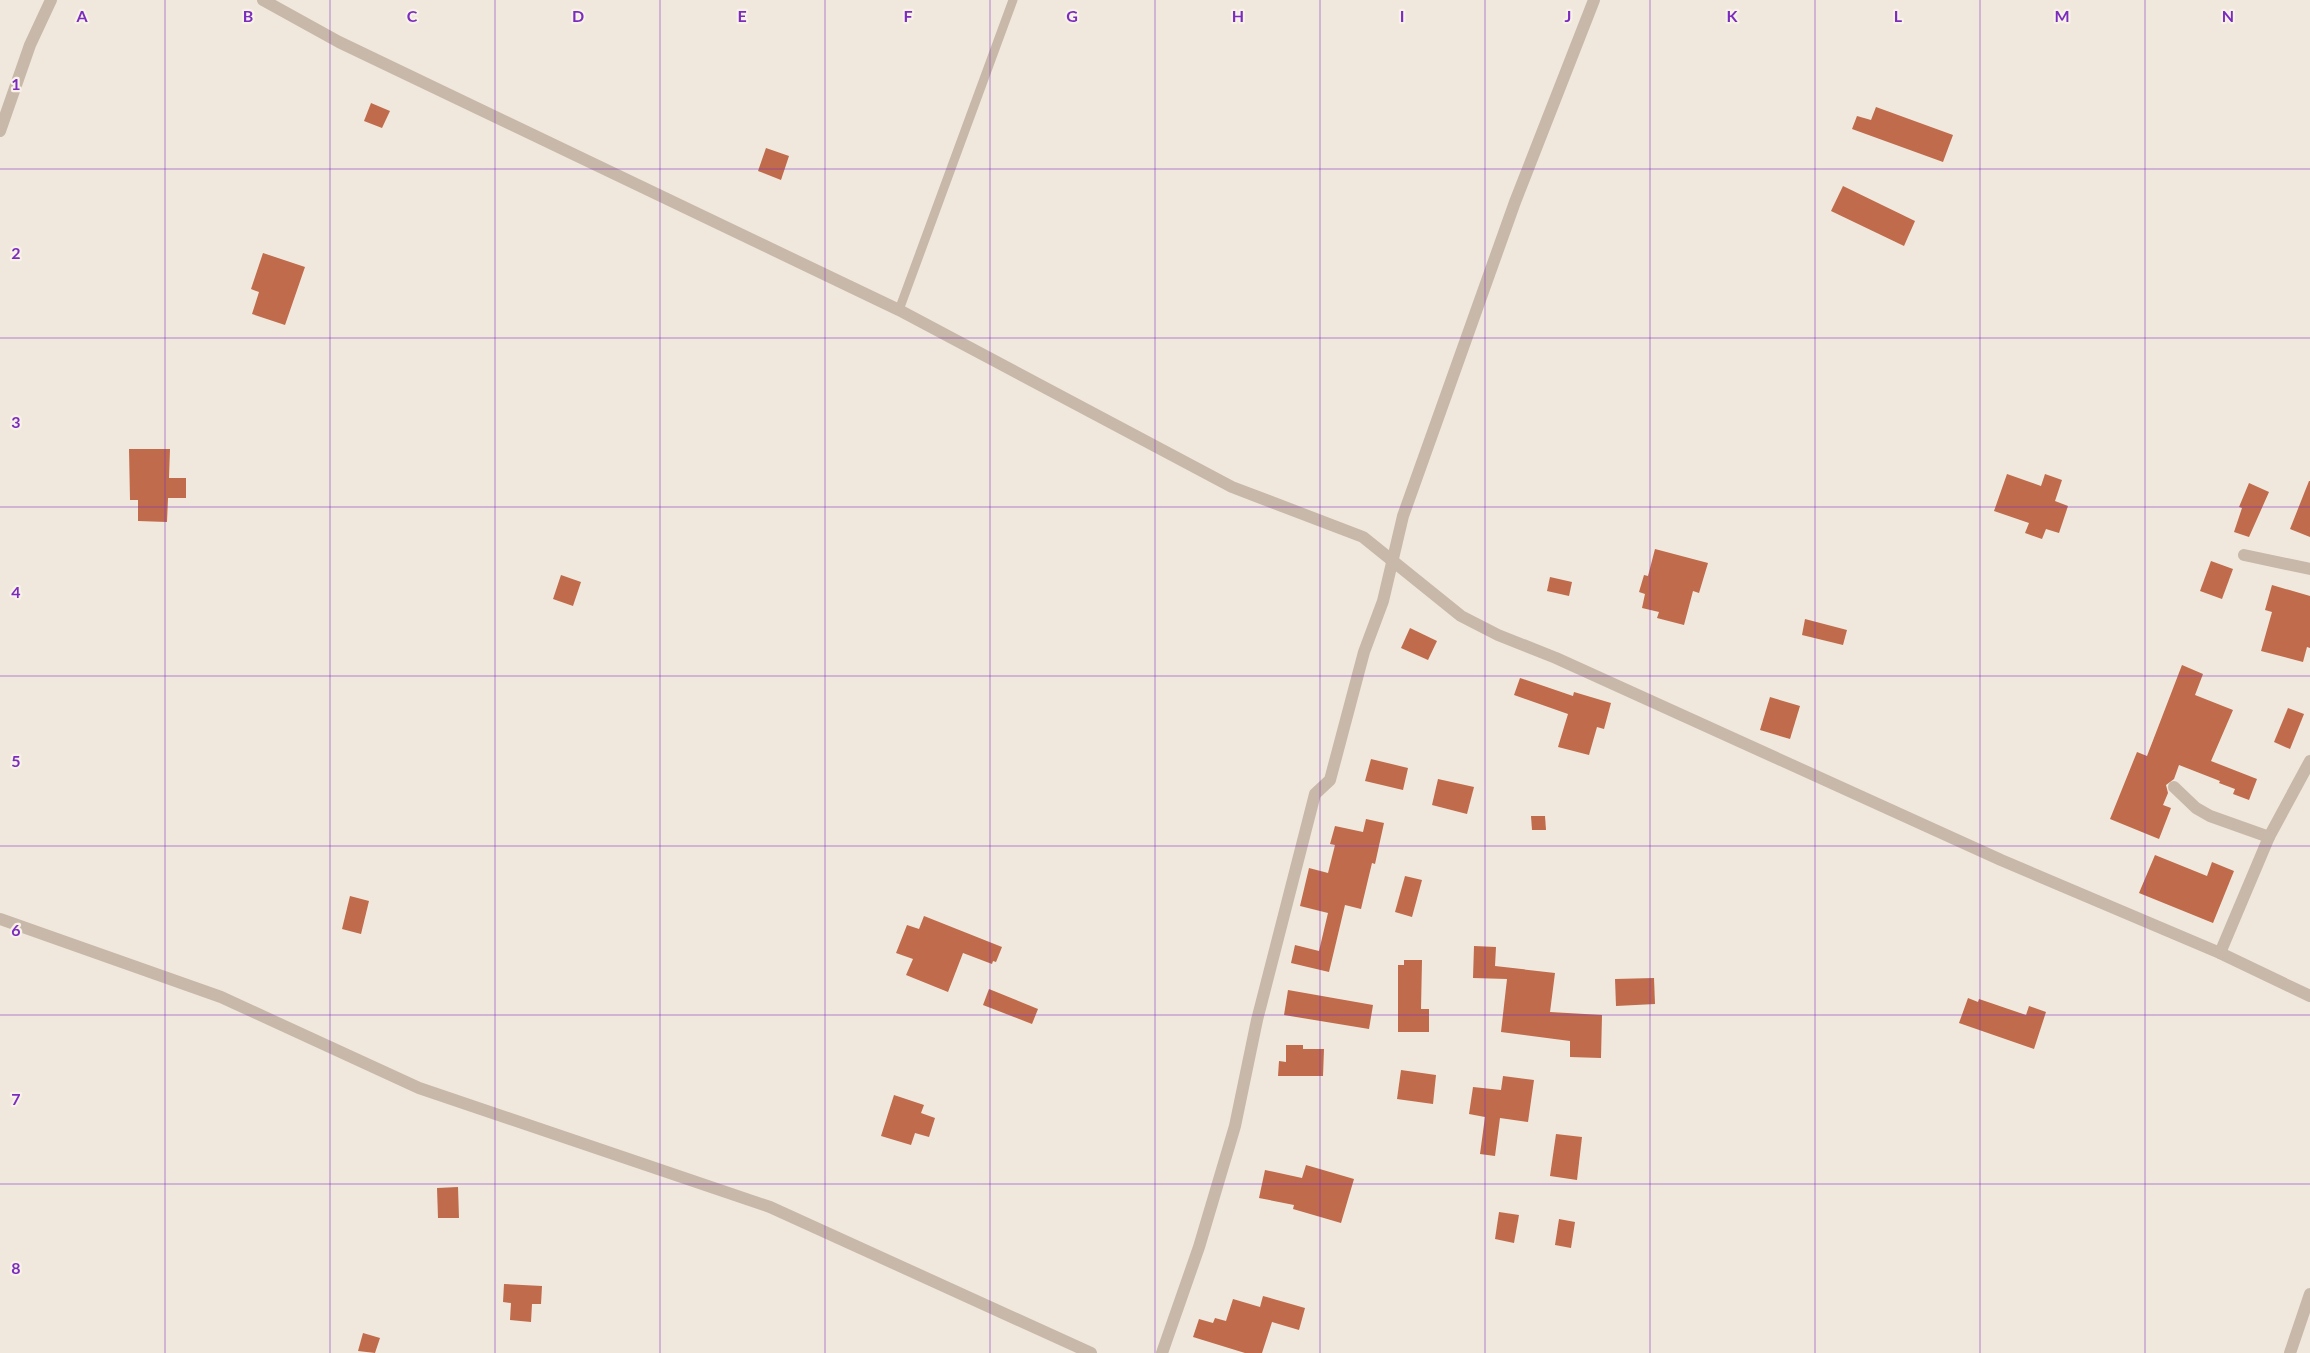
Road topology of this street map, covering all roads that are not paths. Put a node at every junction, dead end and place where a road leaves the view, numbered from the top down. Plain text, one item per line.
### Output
1 (51, 0) edge
2 (262, 0) edge
3 (1013, 0) edge
4 (1594, 0) edge
5 (0, 131) edge
6 (899, 310) junction
7 (2244, 555) dead end
8 (1392, 561) junction
9 (2310, 569) edge
10 (2310, 761) edge
11 (2174, 787) dead end
12 (2269, 837) junction
13 (0, 919) edge
14 (2220, 953) junction
15 (2310, 996) edge
16 (2310, 1294) edge
17 (1091, 1353) edge
18 (1162, 1353) edge
19 (2290, 1353) edge

1 - 5 street
2 - 6 street
3 - 6 lane
4 - 8 street
6 - 8 street
7 - 9 street
8 - 14 street
8 - 18 street
10 - 12 street
11 - 12 street
12 - 14 street
13 - 17 street
14 - 15 street
16 - 19 street

